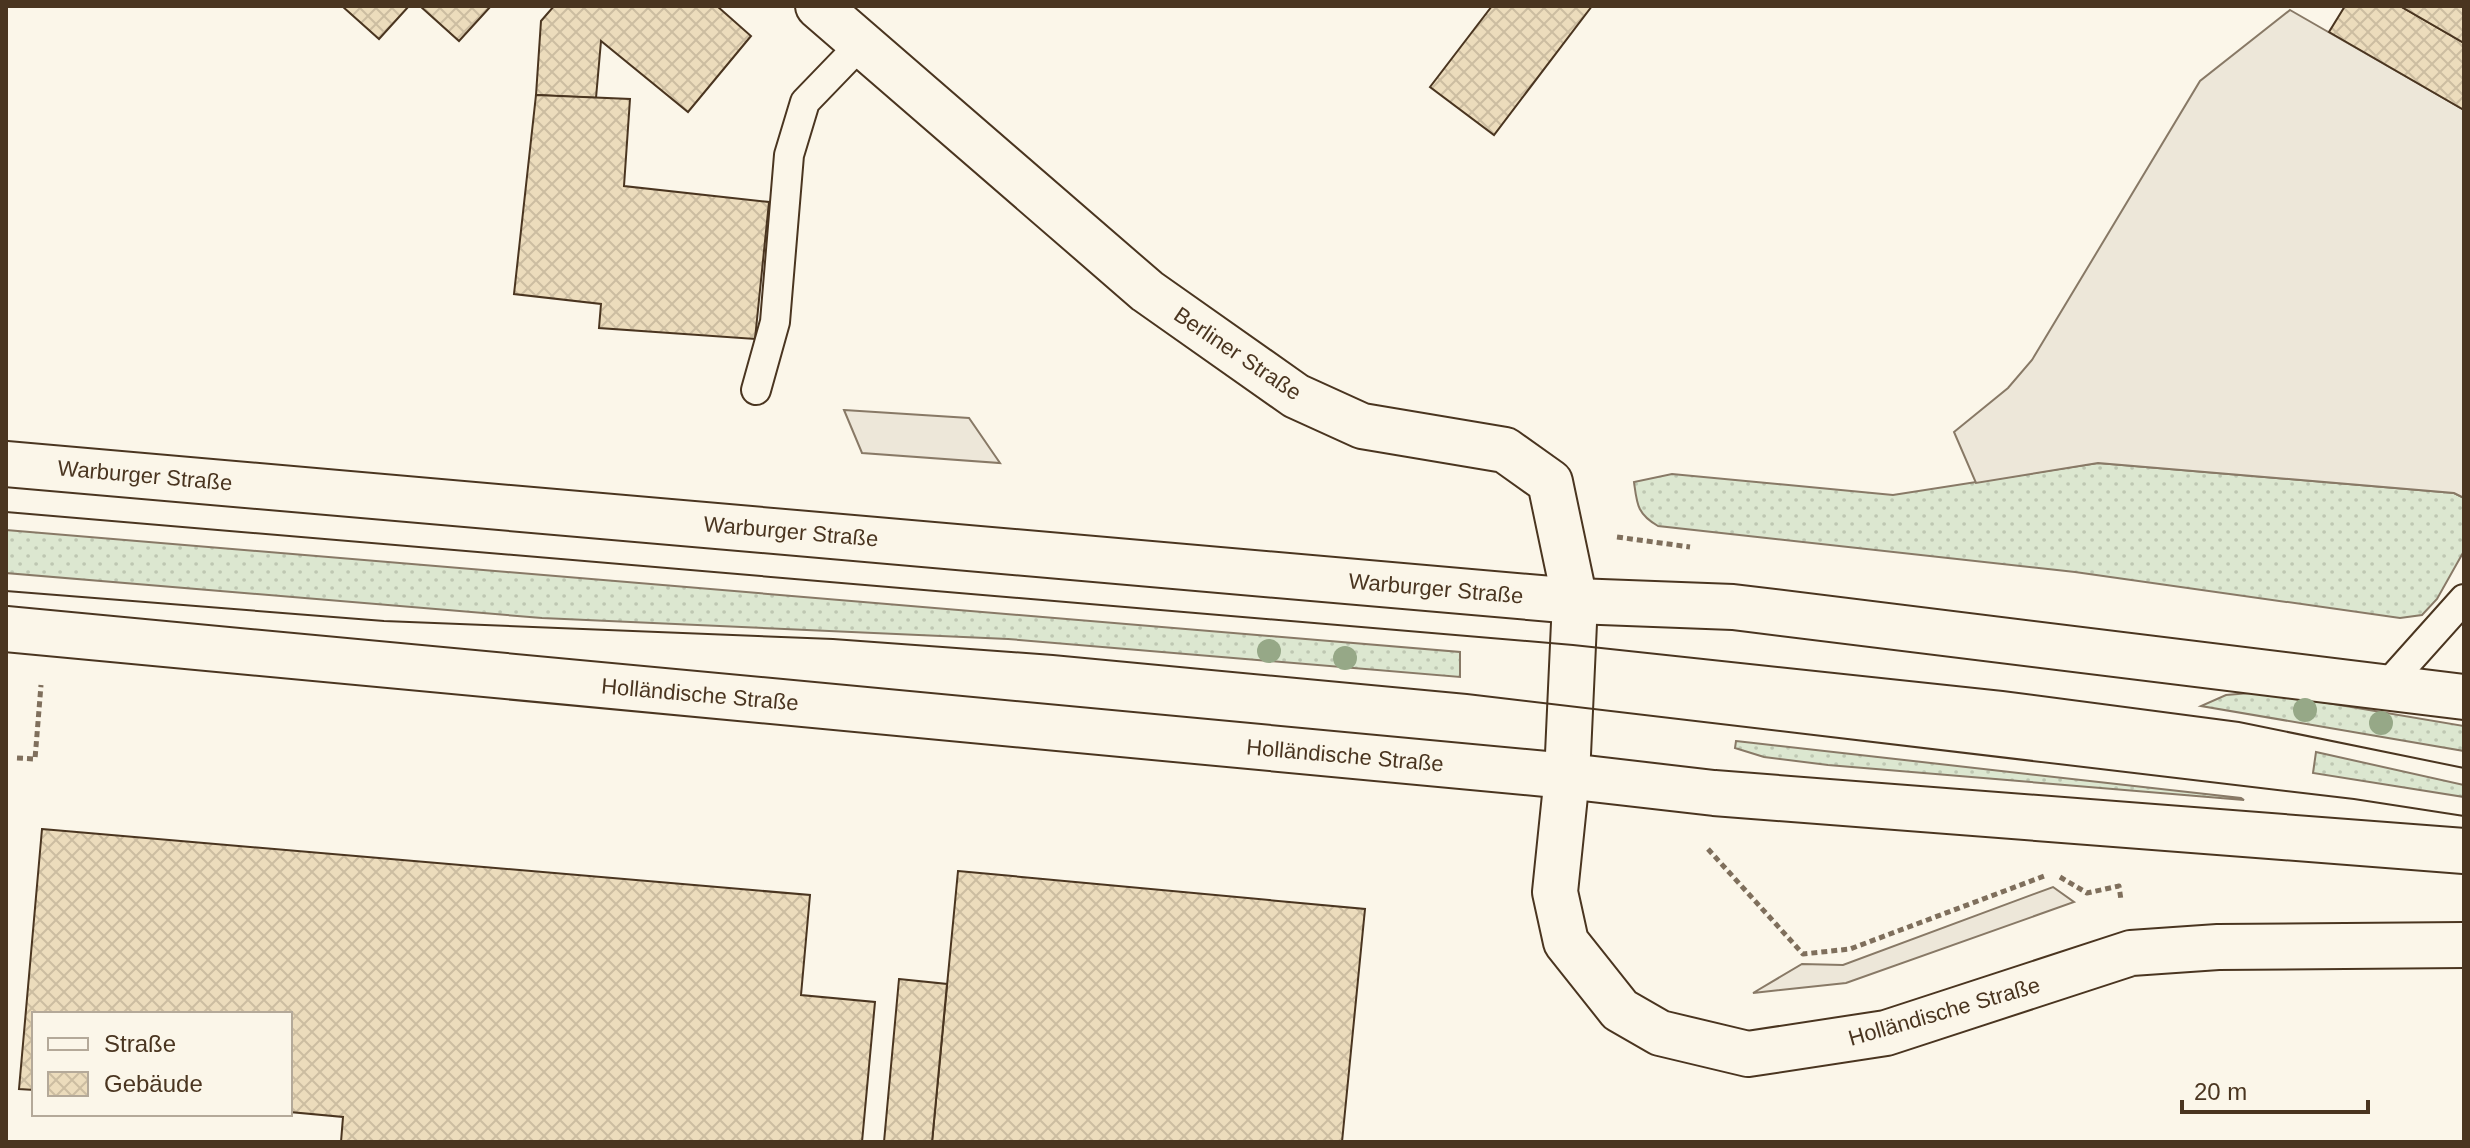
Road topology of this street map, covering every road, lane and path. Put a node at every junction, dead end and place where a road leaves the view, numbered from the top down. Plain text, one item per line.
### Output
1 (818, 6) edge
2 (860, 45) junction
3 (756, 390) dead end
4 (6, 464) edge
5 (2464, 599) edge
6 (1575, 601) junction
7 (26, 631) edge
8 (2387, 685) junction
9 (2464, 697) edge
10 (17, 758) dead end
11 (1567, 776) junction
12 (1708, 849) dead end
13 (2464, 851) edge
14 (2464, 945) edge
15 (2131, 953) junction

1 - 2 main road, Berliner Straße
2 - 3 lane
2 - 6 main road, Berliner Straße
4 - 6 main road, Warburger Straße
5 - 8 lane
6 - 8 main road
6 - 11 main road, Berliner Straße
7 - 10 path
7 - 11 main road, Holländische Straße
8 - 9 main road
11 - 13 main road
11 - 15 main road, Holländische Straße
12 - 15 path
14 - 15 main road, Holländische Straße

